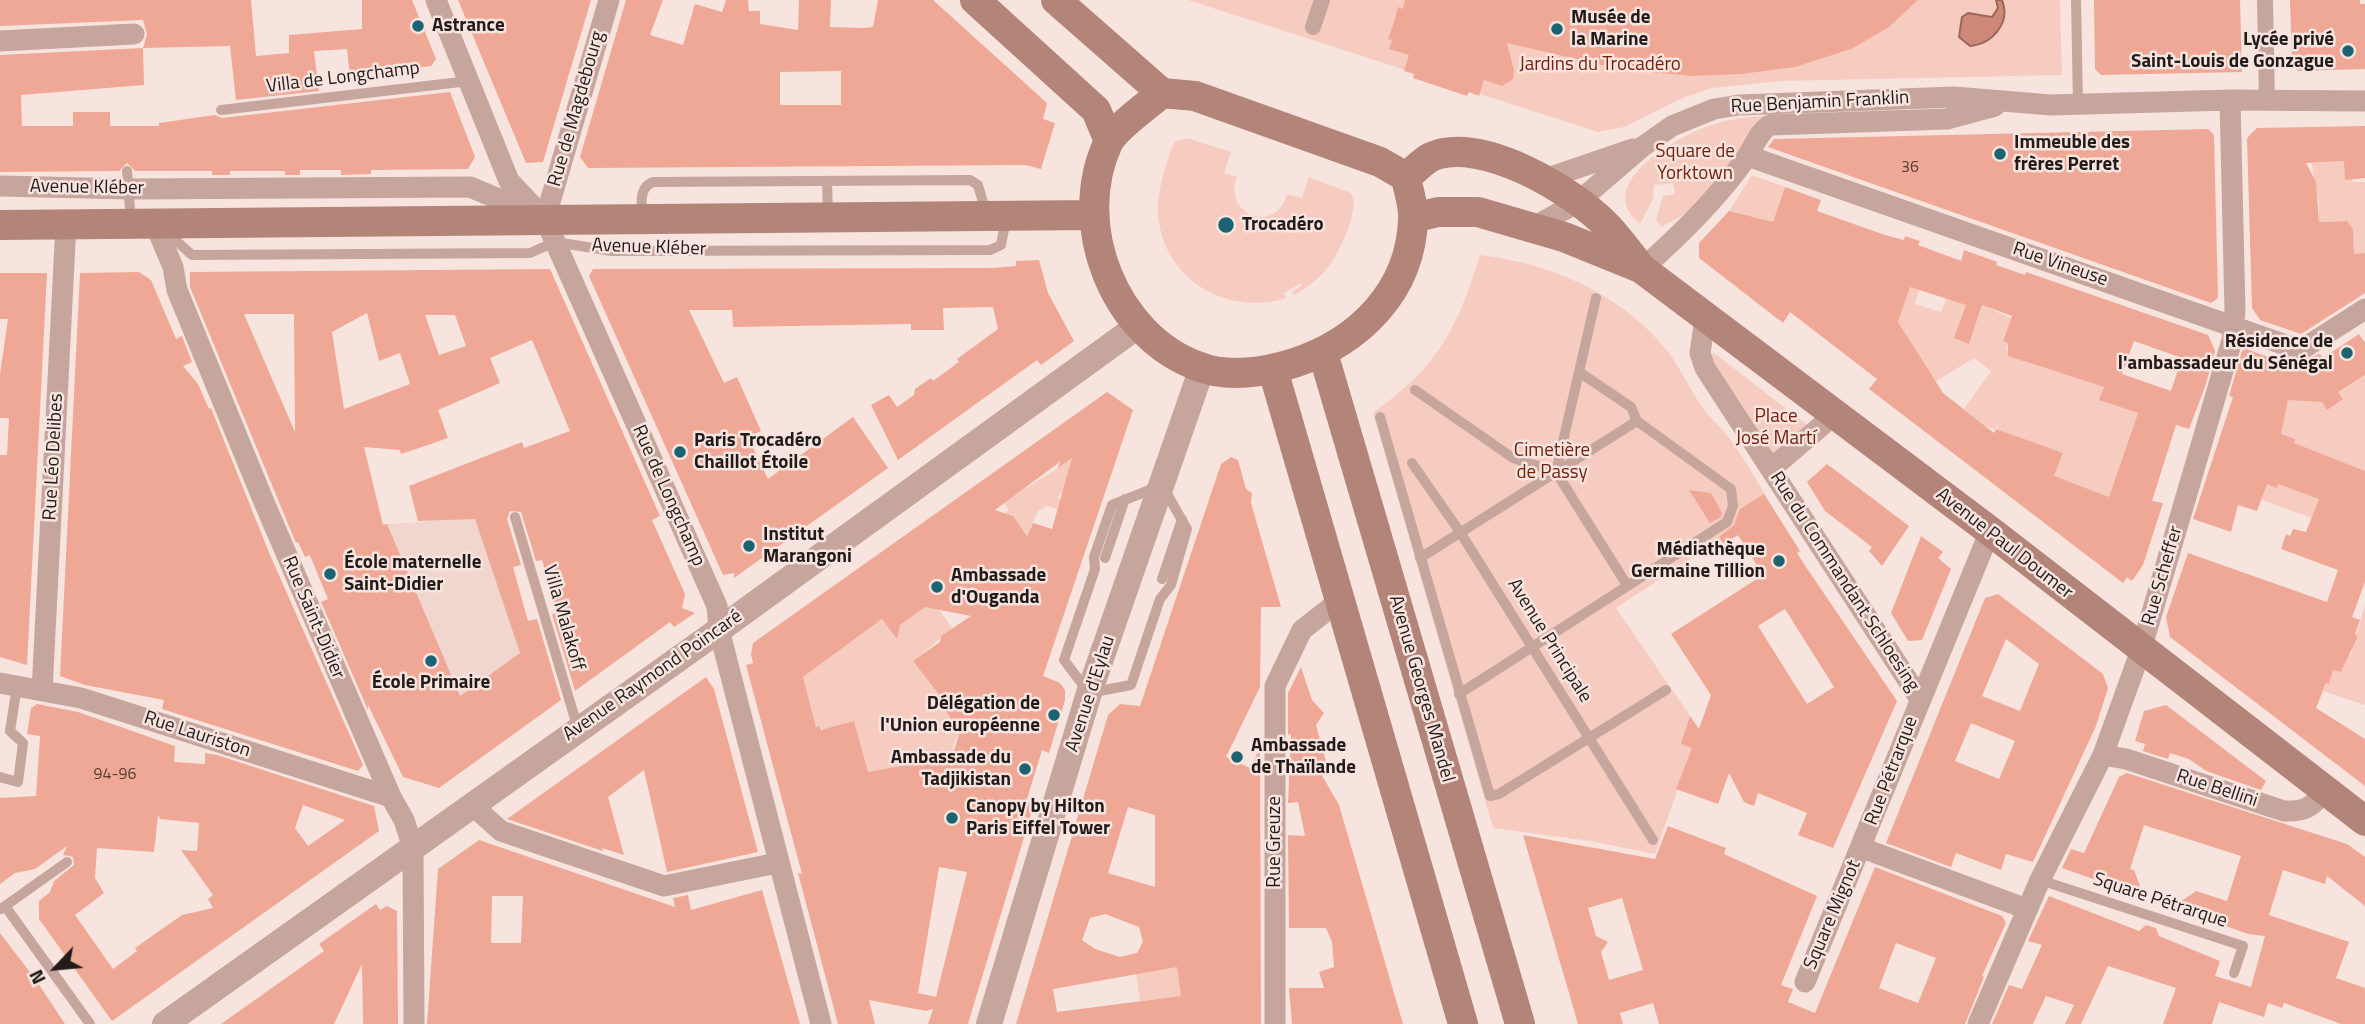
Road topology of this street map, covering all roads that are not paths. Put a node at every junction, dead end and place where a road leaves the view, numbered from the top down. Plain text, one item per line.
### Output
1 (436, 0) edge
2 (609, 0) edge
3 (975, 0) edge
4 (1056, 0) edge
5 (1322, 0) edge
6 (2076, 0) edge
7 (2265, 0) edge
8 (1312, 27) dead end
9 (134, 34) dead end
10 (0, 41) edge
11 (469, 81) junction
12 (1162, 93) junction
13 (2230, 100) junction
14 (2267, 100) junction
15 (2365, 100) edge
16 (2008, 103) junction
17 (2078, 105) junction
18 (221, 110) dead end
19 (1109, 141) junction
20 (1642, 146) junction
21 (1748, 156) junction
22 (1406, 177) junction
23 (128, 180) junction
24 (1542, 180) junction
25 (9, 182) edge
26 (827, 182) junction
27 (1578, 202) junction
28 (1093, 215) junction
29 (828, 216) junction
30 (997, 216) junction
31 (642, 218) junction
32 (1413, 218) junction
33 (143, 222) junction
34 (66, 224) junction
35 (0, 225) edge
36 (1534, 227) junction
37 (550, 230) junction
38 (1642, 269) junction
39 (1596, 298) dead end
40 (2365, 309) edge
41 (1705, 318) junction
42 (1139, 325) junction
43 (2234, 326) junction
44 (1323, 353) junction
45 (1202, 368) junction
46 (1273, 370) junction
47 (1579, 372) junction
48 (1415, 390) dead end
49 (1835, 415) junction
50 (1380, 417) dead end
51 (1637, 421) junction
52 (1412, 463) dead end
53 (1771, 469) junction
54 (1556, 472) junction
55 (1162, 485) junction
56 (1125, 499) junction
57 (515, 517) dead end
58 (1182, 519) junction
59 (1990, 531) junction
60 (1460, 532) junction
61 (1105, 558) dead end
62 (1420, 558) junction
63 (1162, 579) dead end
64 (1628, 584) junction
65 (1339, 601) junction
66 (719, 629) junction
67 (1532, 648) junction
68 (2141, 650) junction
69 (9, 684) edge
70 (1666, 690) dead end
71 (42, 691) junction
72 (1089, 693) junction
73 (1459, 694) junction
74 (1920, 699) junction
75 (578, 729) junction
76 (5, 733) edge
77 (1589, 737) junction
78 (2103, 755) junction
79 (0, 777) edge
80 (2324, 790) junction
81 (391, 797) junction
82 (473, 806) junction
83 (2365, 821) edge
84 (1654, 840) dead end
85 (413, 848) junction
86 (1862, 848) junction
87 (67, 862) dead end
88 (777, 863) junction
89 (2040, 880) junction
90 (2, 908) edge
91 (2027, 909) junction
92 (2234, 973) dead end
93 (1805, 982) dead end
94 (90, 1024) edge
95 (164, 1024) edge
96 (414, 1024) edge
97 (821, 1024) edge
98 (989, 1024) edge
99 (1275, 1024) edge
100 (1463, 1024) edge
101 (1520, 1024) edge
102 (1978, 1024) edge

1 - 11 street, Rue de Longchamp
2 - 37 street, Rue de Magdebourg
3 - 19 main road
4 - 12 main road
5 - 8 street
6 - 17 lane
7 - 14 street
9 - 10 street
11 - 18 lane, Villa de Longchamp
11 - 37 street, Rue de Longchamp
12 - 19 main road
12 - 22 main road
13 - 14 street, Rue Benjamin Franklin
13 - 17 street, Rue Benjamin Franklin
13 - 43 street, Rue Scheffer
14 - 15 street, Rue Benjamin Franklin
16 - 17 street, Rue Benjamin Franklin
16 - 20 street, Rue Benjamin Franklin
16 - 21 street, Rue Benjamin Franklin
19 - 28 main road
20 - 24 street, Rue Benjamin Franklin
20 - 27 street, Rue Benjamin Franklin
21 - 38 street, Rue Benjamin Franklin
21 - 43 street, Rue Vineuse
22 - 24 main road, Avenue Paul Doumer
22 - 32 main road
23 - 25 street, Avenue Kléber
23 - 33 lane
23 - 37 street, Avenue Kléber
24 - 27 main road, Avenue Paul Doumer
26 - 29 lane
26 - 30 lane, Avenue Kléber
26 - 31 lane, Avenue Kléber
27 - 36 street
27 - 38 main road, Avenue Paul Doumer
28 - 30 main road, Avenue Kléber
28 - 42 main road
29 - 30 main road, Avenue Kléber
29 - 31 main road, Avenue Kléber
30 - 37 lane, Avenue Kléber
31 - 37 main road, Avenue Kléber
32 - 36 main road, Avenue Paul Doumer
32 - 44 main road
33 - 34 main road, Avenue Kléber
33 - 37 main road, Avenue Kléber
33 - 81 street, Rue Saint-Didier
34 - 35 main road, Avenue Kléber
34 - 71 street, Rue Léo Delibes
36 - 38 main road, Avenue Paul Doumer
37 - 66 street, Rue de Longchamp
38 - 41 main road, Avenue Paul Doumer
39 - 47 lane
40 - 43 street, Rue Vineuse
41 - 49 main road, Avenue Paul Doumer
41 - 53 street, Rue du Commandant Schloesing
42 - 45 main road
42 - 66 street, Avenue Raymond Poincaré
43 - 68 street, Rue Scheffer
44 - 46 main road
44 - 101 main road, Avenue Georges Mandel
45 - 46 main road
45 - 55 street, Avenue d'Eylau
46 - 65 main road
47 - 51 lane
47 - 54 lane
48 - 54 lane
49 - 53 street
49 - 59 main road, Avenue Paul Doumer
50 - 62 lane
51 - 54 lane
51 - 64 lane
52 - 60 lane, Avenue Principale
53 - 74 street, Rue du Commandant Schloesing
54 - 60 lane
54 - 64 lane
55 - 56 lane
55 - 58 lane
55 - 72 street, Avenue d'Eylau
56 - 61 lane
56 - 72 lane
57 - 75 lane, Villa Malakoff
58 - 63 lane
58 - 72 lane
59 - 68 main road, Avenue Paul Doumer
59 - 74 street, Rue Pétrarque
60 - 62 lane
60 - 67 lane, Avenue Principale
62 - 73 lane
64 - 67 lane
65 - 99 street, Rue Greuze
65 - 100 main road
66 - 75 street, Avenue Raymond Poincaré
66 - 88 street, Rue de Longchamp
67 - 73 lane
67 - 77 lane, Avenue Principale
68 - 78 street, Rue Scheffer
68 - 80 main road, Avenue Paul Doumer
69 - 71 street, Rue Lauriston
69 - 76 lane
70 - 77 lane
71 - 81 street, Rue Lauriston
72 - 98 street, Avenue d'Eylau
73 - 77 lane
74 - 86 street, Rue Pétrarque
75 - 82 street, Avenue Raymond Poincaré
76 - 79 lane
77 - 84 lane, Avenue Principale
78 - 80 street, Rue Bellini
78 - 89 street, Rue Scheffer
80 - 83 main road, Avenue Paul Doumer
81 - 85 street, Rue Saint-Didier
82 - 85 street, Avenue Raymond Poincaré
82 - 88 street
85 - 95 street, Avenue Raymond Poincaré
85 - 96 street, Rue Saint-Didier
86 - 91 street, Rue Pétrarque
86 - 93 street, Square Mignot
87 - 90 lane
88 - 97 street, Rue de Longchamp
89 - 91 street, Rue Scheffer
89 - 92 lane, Square Pétrarque
90 - 94 lane
91 - 102 street, Rue Scheffer

